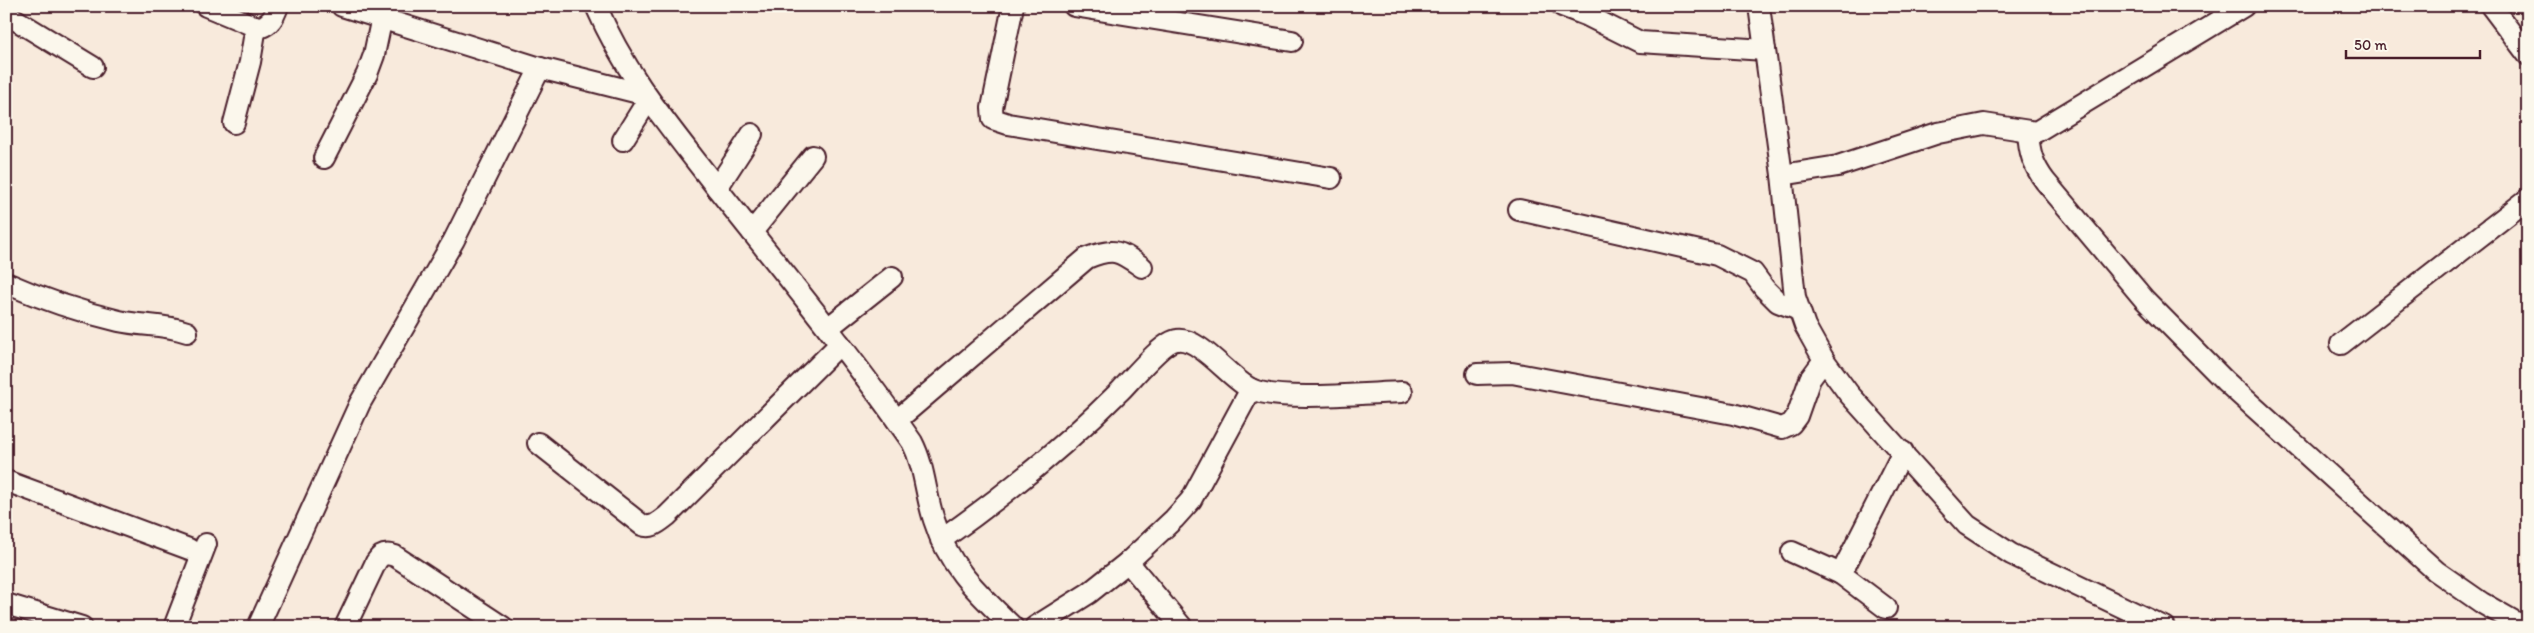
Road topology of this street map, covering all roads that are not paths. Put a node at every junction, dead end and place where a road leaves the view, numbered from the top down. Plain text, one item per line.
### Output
1 (206, 6) edge
2 (278, 6) edge
3 (596, 6) edge
4 (1013, 6) edge
5 (1074, 6) edge
6 (1562, 6) edge
7 (1759, 6) edge
8 (2244, 6) edge
9 (2491, 6) edge
10 (359, 9) edge
11 (6, 14) edge
12 (256, 26) junction
13 (1292, 41) dead end
14 (1765, 50) junction
15 (2528, 55) edge
16 (93, 67) dead end
17 (540, 68) junction
18 (646, 97) junction
19 (234, 123) dead end
20 (2028, 131) junction
21 (752, 134) dead end
22 (623, 140) dead end
23 (813, 156) dead end
24 (324, 158) dead end
25 (1782, 175) junction
26 (1331, 178) dead end
27 (717, 188) junction
28 (2528, 199) edge
29 (1519, 210) dead end
30 (752, 232) junction
31 (1142, 267) dead end
32 (892, 277) dead end
33 (6, 283) edge
34 (1799, 310) junction
35 (828, 328) junction
36 (187, 332) dead end
37 (840, 344) junction
38 (2341, 344) dead end
39 (1824, 360) junction
40 (1477, 374) dead end
41 (1251, 389) junction
42 (1402, 392) dead end
43 (897, 420) junction
44 (538, 443) dead end
45 (1903, 452) junction
46 (6, 482) edge
47 (941, 540) junction
48 (1792, 552) dead end
49 (1128, 562) junction
50 (1841, 574) junction
51 (6, 604) edge
52 (1886, 608) dead end
53 (82, 627) edge
54 (174, 627) edge
55 (258, 627) edge
56 (345, 627) edge
57 (503, 627) edge
58 (1013, 627) edge
59 (1035, 627) edge
60 (1182, 627) edge
61 (2164, 627) edge
62 (2524, 627) edge

1 - 12 street
2 - 12 street
3 - 18 street
4 - 26 street
5 - 13 street
6 - 14 street
7 - 14 street
8 - 20 street
9 - 15 street
10 - 17 street
10 - 24 street
11 - 16 street
12 - 19 street
14 - 25 street
17 - 18 street
17 - 55 street
18 - 22 street
18 - 27 street
20 - 25 street
20 - 62 street
21 - 27 street
23 - 30 street
25 - 34 street
27 - 30 street
28 - 38 street
29 - 34 street
30 - 35 street
31 - 43 street
32 - 35 street
33 - 36 street
34 - 39 street
35 - 37 street
37 - 43 street
37 - 44 street
39 - 40 street
39 - 45 street
41 - 42 street
41 - 47 street
41 - 49 street
43 - 47 street
45 - 50 street
45 - 61 street
46 - 54 street
47 - 58 street
48 - 50 street
49 - 59 street
49 - 60 street
50 - 52 street
51 - 53 street
56 - 57 street

